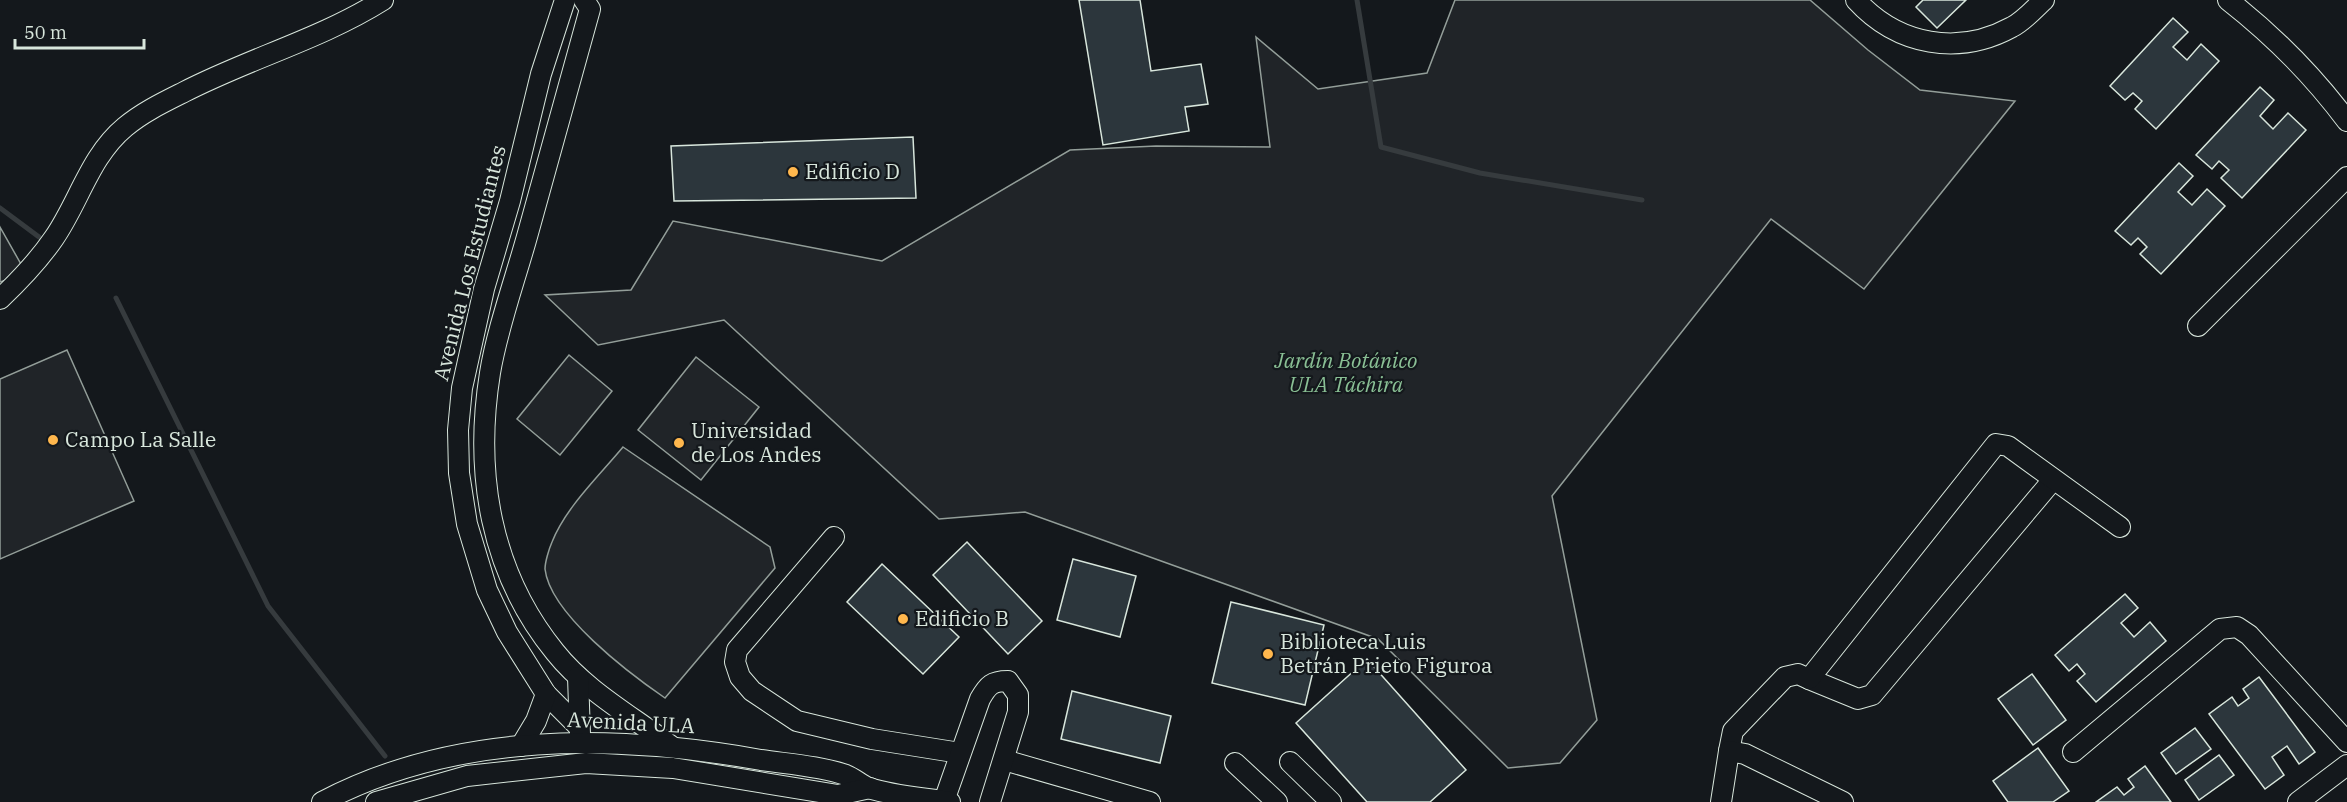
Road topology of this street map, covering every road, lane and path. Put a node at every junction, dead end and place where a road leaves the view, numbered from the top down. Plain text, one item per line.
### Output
1 (383, 0) edge
2 (565, 0) edge
3 (584, 0) edge
4 (1856, 0) edge
5 (2044, 0) edge
6 (2228, 0) edge
7 (2347, 121) edge
8 (2347, 177) edge
9 (0, 299) edge
10 (2198, 326) dead end
11 (2052, 480) junction
12 (2120, 527) dead end
13 (834, 537) dead end
14 (578, 677) junction
15 (1809, 679) junction
16 (546, 694) junction
17 (580, 734) junction
18 (2347, 742) edge
19 (521, 746) junction
20 (671, 746) junction
21 (1729, 751) junction
22 (2073, 752) dead end
23 (960, 753) junction
24 (1004, 760) junction
25 (1290, 762) dead end
26 (586, 763) junction
27 (1235, 763) dead end
28 (2347, 765) edge
29 (870, 788) junction
30 (947, 801) edge
31 (322, 802) edge
32 (376, 802) edge
33 (990, 802) edge
34 (1150, 802) edge
35 (1277, 802) edge
36 (1331, 802) edge
37 (1720, 802) edge
38 (1843, 802) edge
39 (2298, 802) edge

1 - 9 street
2 - 16 street, Avenida Los Estudiantes
3 - 14 street
4 - 5 street
6 - 7 street
8 - 10 street
11 - 12 street
11 - 15 street
11 - 15 street
13 - 23 street
14 - 17 street
14 - 20 street
15 - 21 street
16 - 17 street, Avenida Los Estudiantes
16 - 19 street
17 - 19 street, Avenida ULA
17 - 20 street, Avenida ULA
17 - 26 street
18 - 22 street
19 - 31 street, Avenida ULA
20 - 29 street, Avenida ULA
21 - 37 street
21 - 38 street
23 - 24 street
23 - 30 street
24 - 33 street
24 - 34 street
25 - 36 street
26 - 29 street, Avenida ULA
26 - 32 street, Avenida ULA
27 - 35 street
28 - 39 street
29 - 30 street, Avenida ULA

